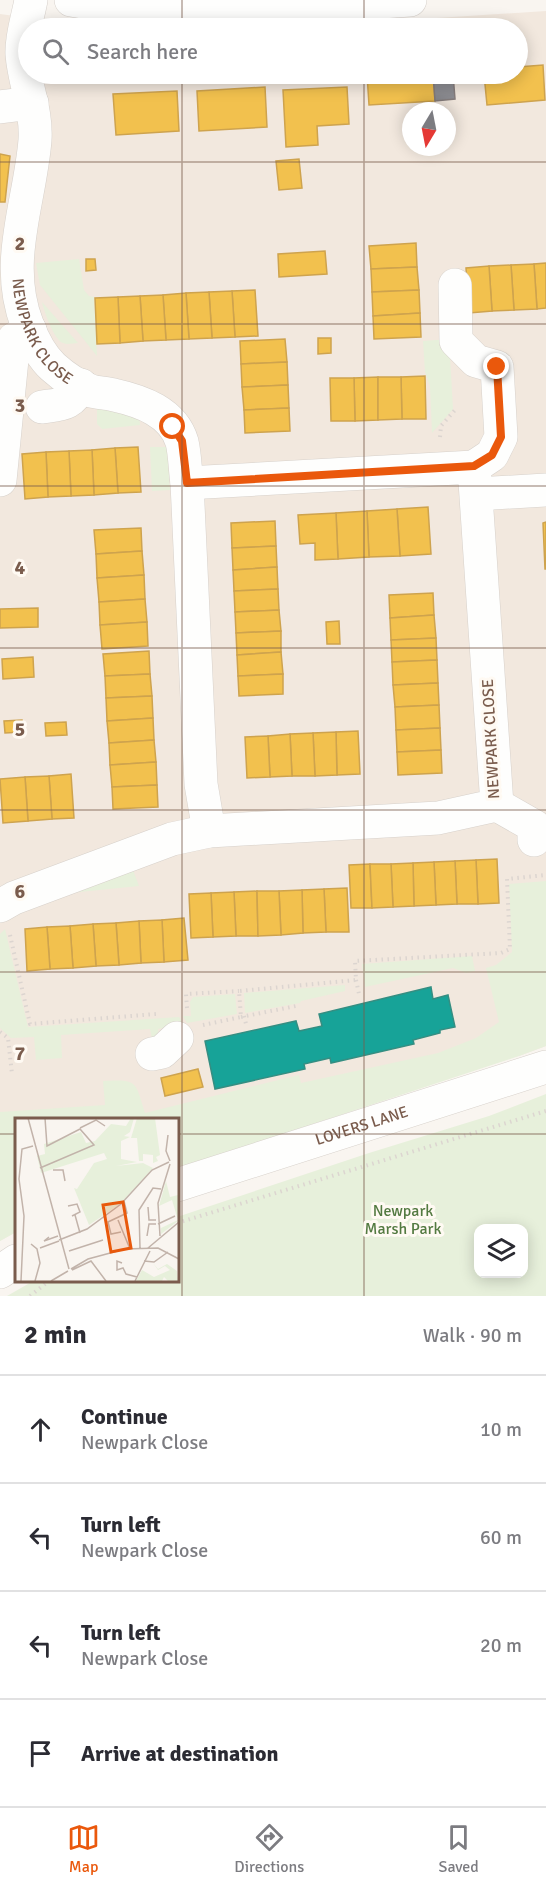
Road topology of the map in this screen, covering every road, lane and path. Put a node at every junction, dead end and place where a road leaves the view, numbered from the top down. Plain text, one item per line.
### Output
1 (31, 0) edge
2 (71, 0) edge
3 (410, 0) edge
4 (27, 18) edge
5 (28, 84) edge
6 (32, 103) junction
7 (0, 106) edge
8 (455, 285) dead end
9 (9, 298) edge
10 (30, 330) junction
11 (81, 385) junction
12 (42, 406) dead end
13 (0, 480) edge
14 (476, 480) junction
15 (187, 483) junction
16 (546, 490) edge
17 (497, 805) junction
18 (209, 831) junction
19 (534, 840) dead end
20 (546, 875) edge
21 (4, 917) edge
22 (356, 980) junction
23 (239, 991) junction
24 (359, 994) dead end
25 (296, 1005) dead end
26 (243, 1016) junction
27 (246, 1024) dead end
28 (175, 1028) junction
29 (0, 1032) edge
30 (546, 1067) edge
31 (12, 1074) dead end
32 (546, 1111) edge
33 (178, 1185) edge
34 (178, 1223) edge
35 (15, 1262) edge
36 (0, 1272) edge
37 (49, 1281) edge
38 (30, 1296) edge

1 - 4 street, NEWPARK CLOSE
2 - 3 street
5 - 6 street, NEWPARK CLOSE
6 - 7 street
6 - 9 street, NEWPARK CLOSE
8 - 14 street
9 - 10 street, NEWPARK CLOSE
10 - 11 street, NEWPARK CLOSE
10 - 13 street
11 - 12 street
11 - 15 street, NEWPARK CLOSE
14 - 15 street
14 - 16 street
14 - 17 street, NEWPARK CLOSE
15 - 18 street, NEWPARK CLOSE
17 - 18 street, NEWPARK CLOSE
17 - 19 street
18 - 21 street, NEWPARK CLOSE
20 - 22 path
21 - 28 path
22 - 23 path
22 - 24 path
23 - 26 path
23 - 28 path
25 - 26 path
26 - 27 path
26 - 28 path
29 - 31 path
30 - 33 street, LOVERS LANE
32 - 34 path
35 - 36 street
37 - 38 path

